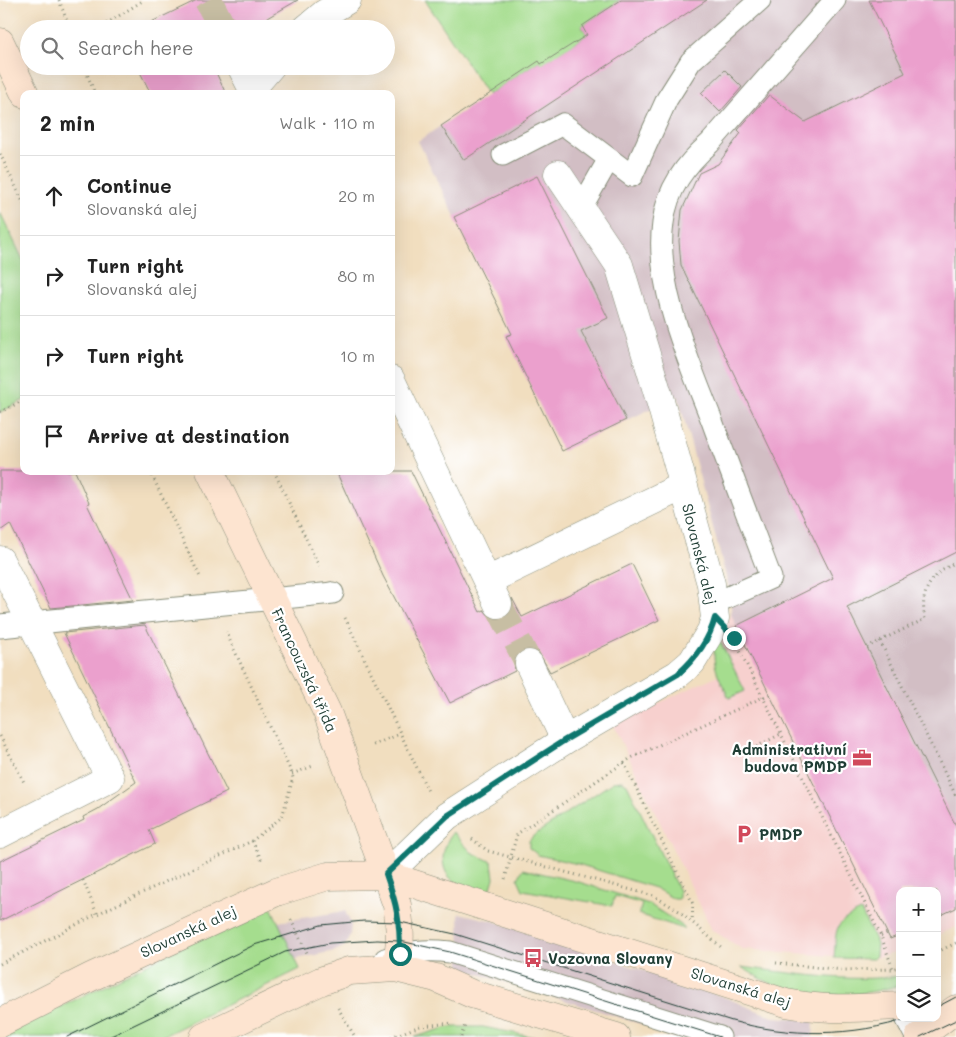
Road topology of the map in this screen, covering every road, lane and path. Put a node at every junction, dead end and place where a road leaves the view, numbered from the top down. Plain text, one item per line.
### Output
1 (59, 0) edge
2 (144, 0) edge
3 (348, 0) edge
4 (760, 0) edge
5 (835, 0) edge
6 (67, 20) edge
7 (112, 20) edge
8 (317, 20) edge
9 (0, 42) edge
10 (88, 75) edge
11 (259, 75) edge
12 (249, 83) edge
13 (24, 90) edge
14 (93, 90) edge
15 (0, 154) edge
16 (503, 155) dead end
17 (609, 159) junction
18 (558, 174) dead end
19 (20, 196) edge
20 (581, 208) junction
21 (395, 388) edge
22 (20, 402) edge
23 (0, 412) edge
24 (152, 475) edge
25 (212, 475) edge
26 (683, 486) junction
27 (0, 560) edge
28 (956, 562) edge
29 (200, 578) dead end
30 (715, 610) junction
31 (0, 626) edge
32 (225, 632) dead end
33 (880, 641) junction
34 (867, 647) dead end
35 (529, 664) tunnel mouth
36 (770, 694) dead end
37 (763, 697) junction
38 (400, 734) dead end
39 (781, 734) junction
40 (0, 736) edge
41 (565, 740) junction
42 (752, 749) dead end
43 (624, 763) junction
44 (956, 796) edge
45 (40, 813) junction
46 (447, 816) junction
47 (0, 834) edge
48 (252, 841) junction
49 (510, 858) junction
50 (386, 874) junction
51 (82, 880) dead end
52 (276, 892) junction
53 (496, 910) junction
54 (97, 914) junction
55 (692, 922) junction
56 (887, 933) dead end
57 (880, 936) junction
58 (956, 943) edge
59 (724, 949) dead end
60 (941, 950) edge
61 (397, 961) junction
62 (771, 963) dead end
63 (0, 964) edge
64 (896, 968) edge
65 (893, 969) junction
66 (321, 981) junction
67 (472, 994) junction
68 (896, 1006) edge
69 (952, 1009) edge
70 (909, 1022) edge
71 (0, 1023) edge
72 (204, 1037) edge
73 (355, 1037) edge
74 (461, 1037) edge
75 (616, 1037) edge
76 (720, 1037) edge
77 (918, 1037) edge

1 - 6 path
2 - 7 path
3 - 8 street
4 - 17 lane
5 - 30 lane
9 - 13 main road
10 - 14 path
11 - 12 street
15 - 19 path
16 - 17 lane
17 - 20 lane
18 - 20 street, Slovanská alej
20 - 26 street, Slovanská alej
21 - 26 street, Slovanská alej
22 - 23 path
24 - 29 path
25 - 50 main road, Francouzská třída
26 - 30 street, Slovanská alej
27 - 45 street
28 - 33 path
30 - 37 path
30 - 41 street, Slovanská alej
31 - 31 lane
32 - 48 path
33 - 34 path
33 - 44 path
35 - 41 street
36 - 37 path
37 - 39 path
37 - 43 path
38 - 46 path
39 - 42 path
39 - 57 path
40 - 45 path
41 - 46 street, Slovanská alej
43 - 49 path
43 - 55 path
45 - 47 street
46 - 49 path
46 - 50 street, Slovanská alej
48 - 52 path
48 - 54 path
49 - 53 path
49 - 55 path
50 - 52 main road, Slovanská alej
50 - 53 main road, Slovanská alej
50 - 61 main road
51 - 54 path
52 - 66 path
52 - 71 main road, Slovanská alej
53 - 68 main road, Slovanská alej
54 - 63 path
55 - 59 path
56 - 57 path
57 - 65 path
58 - 60 path
61 - 66 main road
61 - 67 main road
61 - 76 lane
62 - 65 path
64 - 65 path
66 - 72 main road
66 - 73 path
67 - 74 path
67 - 75 main road
69 - 77 main road
70 - 77 lane

